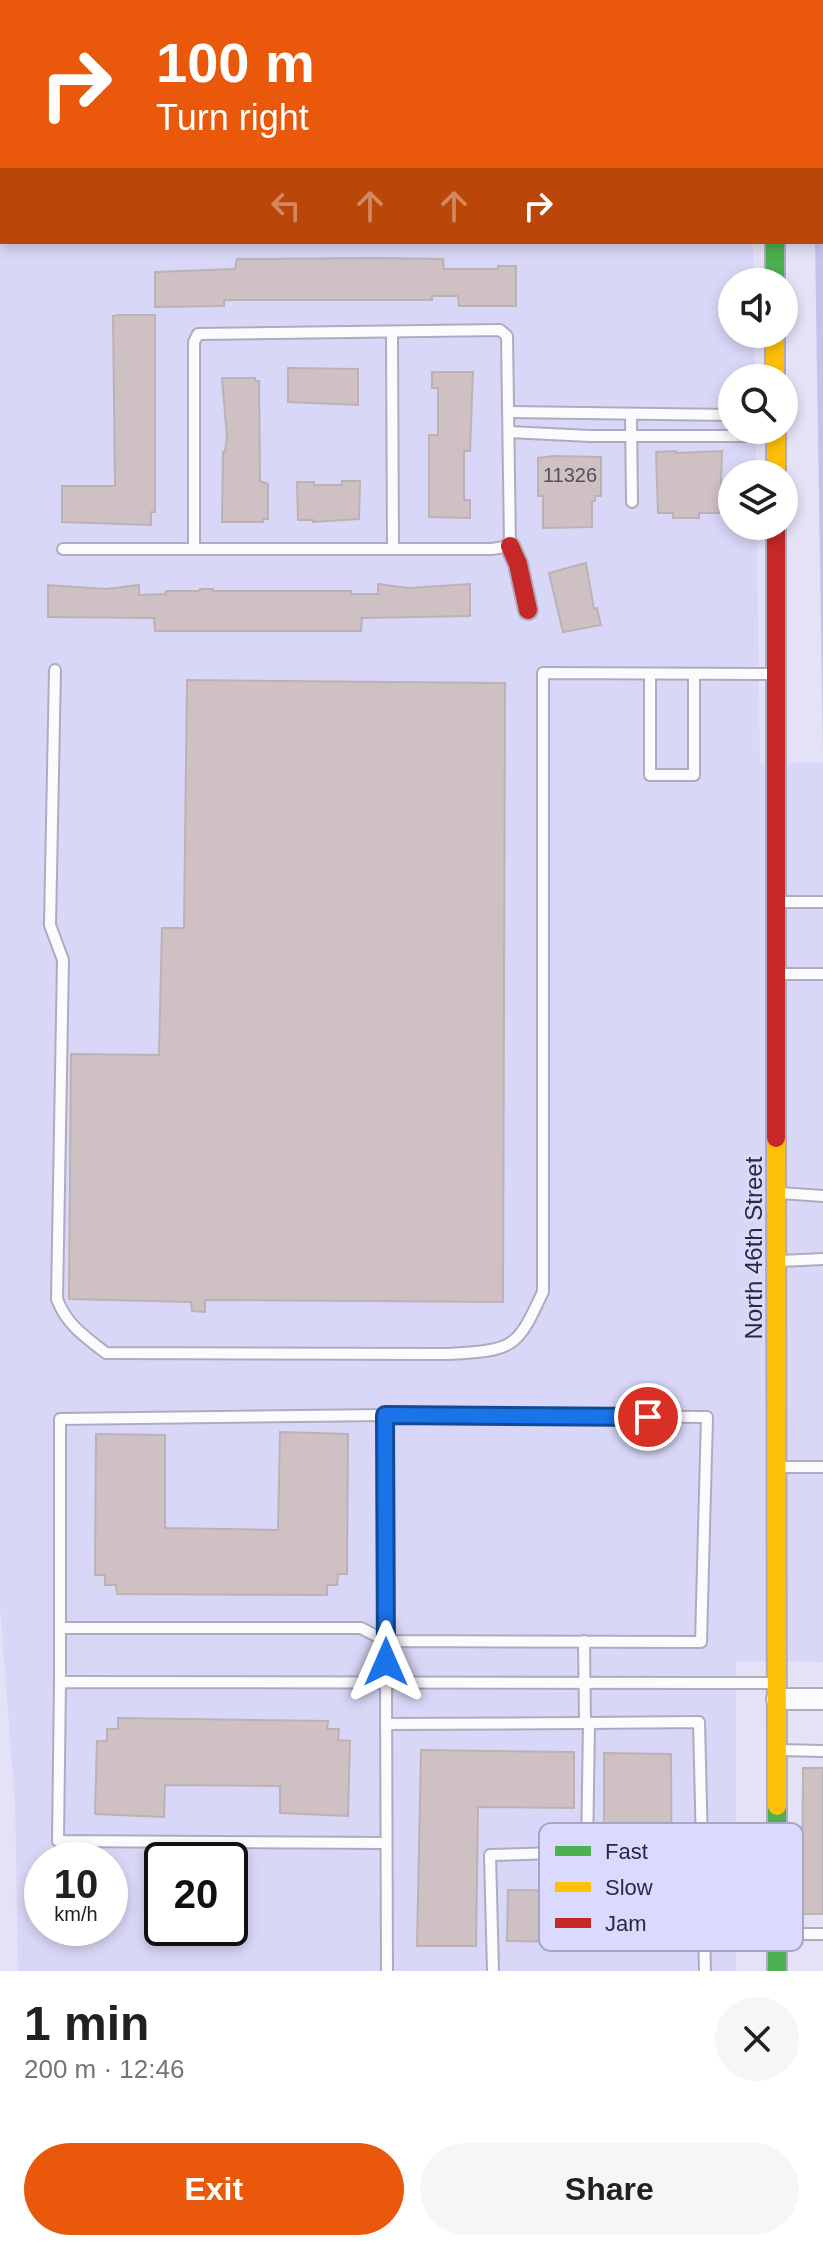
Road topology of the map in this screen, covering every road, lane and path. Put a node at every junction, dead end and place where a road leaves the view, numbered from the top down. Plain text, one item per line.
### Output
1 (775, 244) edge
2 (775, 268) edge
3 (392, 332) junction
4 (509, 412) junction
5 (631, 415) junction
6 (718, 415) edge
7 (509, 432) junction
8 (718, 434) edge
9 (631, 436) junction
10 (632, 502) dead end
11 (776, 540) edge
12 (510, 546) junction
13 (63, 549) dead end
14 (194, 549) junction
15 (393, 549) junction
16 (528, 610) dead end
17 (55, 670) dead end
18 (650, 674) junction
19 (694, 674) junction
20 (777, 674) junction
21 (777, 902) junction
22 (823, 902) edge
23 (778, 974) junction
24 (823, 974) edge
25 (778, 1192) junction
26 (823, 1196) edge
27 (823, 1259) edge
28 (778, 1261) junction
29 (385, 1415) junction
30 (778, 1467) junction
31 (823, 1467) edge
32 (60, 1628) junction
33 (386, 1641) junction
34 (584, 1641) junction
35 (60, 1682) junction
36 (386, 1683) junction
37 (584, 1684) junction
38 (777, 1691) junction
39 (823, 1699) edge
40 (587, 1723) junction
41 (386, 1724) junction
42 (777, 1750) junction
43 (823, 1751) edge
44 (587, 1823) edge
45 (701, 1823) edge
46 (777, 1823) edge
47 (386, 1843) junction
48 (539, 1853) edge
49 (705, 1951) edge
50 (387, 1971) edge
51 (493, 1971) edge
52 (705, 1971) edge

1 - 2 street
3 - 4 lane
3 - 14 lane
3 - 15 lane
4 - 5 lane
4 - 7 lane
5 - 6 lane
5 - 9 lane
7 - 9 lane
7 - 12 lane
8 - 9 lane
9 - 10 lane
11 - 20 street, North 46th Street
12 - 15 lane
12 - 16 street
13 - 14 lane
14 - 15 lane
17 - 18 lane
18 - 19 lane
18 - 19 lane
19 - 20 lane
20 - 21 street, North 46th Street
21 - 22 lane
21 - 23 street, North 46th Street
23 - 24 lane
23 - 25 street, North 46th Street
25 - 26 lane
25 - 28 street, North 46th Street
27 - 28 lane
28 - 30 street, North 46th Street
29 - 32 lane
29 - 33 lane
29 - 34 lane
30 - 31 lane
30 - 38 street, North 46th Street
32 - 33 lane
32 - 35 lane
33 - 34 lane
33 - 36 lane
34 - 37 lane
35 - 36 lane
35 - 47 lane
36 - 37 lane
36 - 41 lane
37 - 38 lane
37 - 40 lane
38 - 39 street
38 - 42 street, North 46th Street
40 - 41 lane
40 - 44 lane
40 - 45 lane
41 - 47 lane
42 - 43 lane
42 - 46 street, North 46th Street
47 - 50 lane
48 - 51 lane
49 - 52 lane

